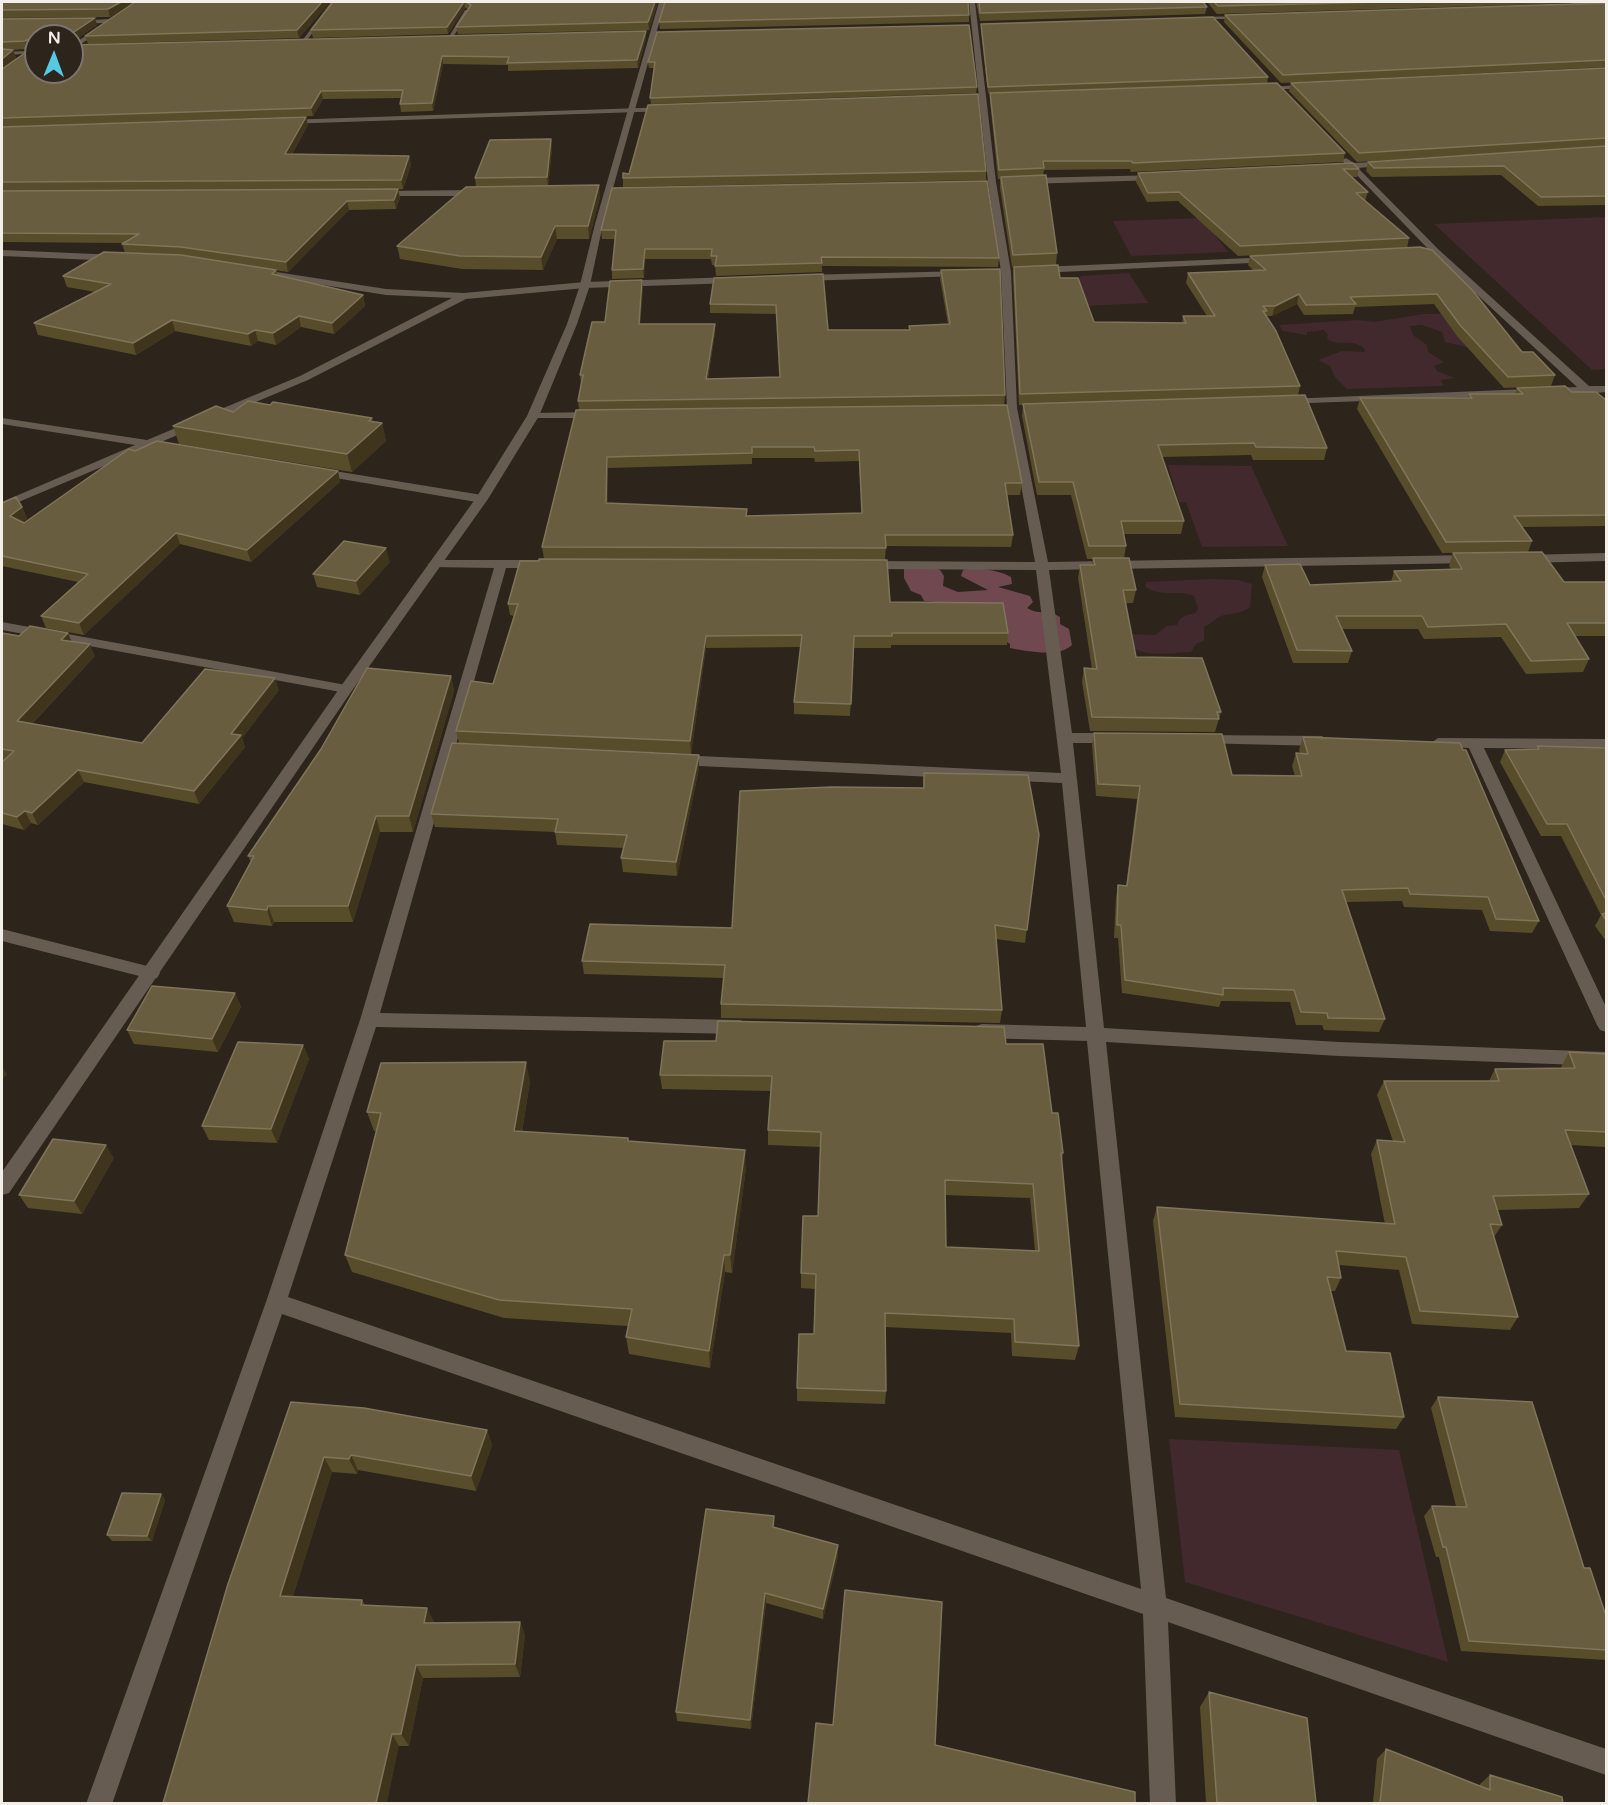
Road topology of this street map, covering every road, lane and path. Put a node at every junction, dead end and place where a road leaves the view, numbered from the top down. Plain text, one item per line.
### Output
1 (141, 2) edge
2 (334, 2) edge
3 (662, 2) edge
4 (972, 2) edge
5 (1571, 2) edge
6 (1582, 6) junction
7 (1606, 6) edge
8 (1559, 7) edge
9 (1209, 10) dead end
10 (467, 11) edge
11 (1606, 16) edge
12 (1251, 17) edge
13 (1216, 18) junction
14 (1182, 19) edge
15 (114, 21) junction
16 (69, 22) edge
17 (1222, 28) edge
18 (449, 39) junction
19 (460, 39) edge
20 (84, 40) edge
21 (437, 40) edge
22 (313, 43) edge
23 (290, 44) edge
24 (301, 44) junction
25 (24, 52) edge
26 (2, 54) edge
27 (24, 56) edge
28 (19, 60) edge
29 (1270, 79) edge
30 (1325, 85) edge
31 (1278, 87) junction
32 (1254, 88) edge
33 (1286, 96) edge
34 (680, 108) edge
35 (633, 110) junction
36 (276, 122) edge
37 (1342, 157) edge
38 (1397, 162) edge
39 (1350, 165) junction
40 (1321, 168) edge
41 (1171, 177) edge
42 (1016, 182) edge
43 (489, 193) edge
44 (370, 194) edge
45 (1436, 251) junction
46 (1424, 252) edge
47 (2, 253) edge
48 (127, 259) edge
49 (1280, 259) edge
50 (1030, 271) edge
51 (251, 272) edge
52 (971, 273) edge
53 (795, 278) edge
54 (748, 280) edge
55 (585, 285) junction
56 (464, 296) junction
57 (1606, 389) edge
58 (1589, 390) junction
59 (1273, 402) edge
60 (1606, 408) edge
61 (604, 415) edge
62 (532, 416) junction
63 (2, 421) edge
64 (150, 445) junction
65 (173, 448) edge
66 (298, 469) edge
67 (482, 499) junction
68 (2, 506) edge
69 (1606, 557) edge
70 (1489, 559) edge
71 (1512, 559) edge
72 (434, 564) junction
73 (501, 564) junction
74 (560, 564) edge
75 (854, 565) edge
76 (1042, 566) junction
77 (2, 626) edge
78 (346, 689) junction
79 (1065, 738) junction
80 (1135, 739) edge
81 (1182, 739) edge
82 (1334, 741) edge
83 (1428, 743) edge
84 (1475, 744) junction
85 (1606, 744) edge
86 (662, 759) edge
87 (1069, 778) junction
88 (2, 935) edge
89 (151, 973) junction
90 (369, 1020) junction
91 (1606, 1025) edge
92 (760, 1028) edge
93 (961, 1031) edge
94 (1095, 1034) junction
95 (1606, 1059) edge
96 (2, 1187) edge
97 (276, 1302) junction
98 (1155, 1605) junction
99 (1606, 1762) edge
100 (99, 1803) edge
101 (1164, 1803) edge

1 - 15 street
2 - 24 street
3 - 35 street
4 - 76 street
5 - 6 street
6 - 7 street
6 - 8 street
6 - 11 street
9 - 13 street
10 - 18 street
12 - 13 street
13 - 14 street
13 - 17 street
15 - 16 street
15 - 20 street
18 - 19 street
18 - 21 street
22 - 24 street
23 - 24 street
25 - 26 street
27 - 28 street
29 - 31 street
30 - 31 street
31 - 32 street
31 - 33 street
34 - 35 street
35 - 36 street
35 - 55 street
37 - 39 street
38 - 39 street
39 - 40 street
39 - 45 street
41 - 42 street
43 - 44 street
45 - 46 street
45 - 58 street
47 - 48 street
49 - 50 street
51 - 56 street
52 - 53 street
54 - 55 street
55 - 56 street
55 - 62 street
56 - 64 street
57 - 58 street
58 - 59 street
58 - 60 street
61 - 62 street
62 - 67 street
63 - 64 street
64 - 65 street
64 - 68 street
66 - 67 street
67 - 72 street
69 - 71 street
70 - 76 street
72 - 73 street
72 - 78 street
73 - 74 street
73 - 90 street
75 - 76 street
76 - 79 street
77 - 78 street
78 - 89 street
79 - 80 street
79 - 87 street
81 - 82 street
83 - 84 street
84 - 85 street
84 - 91 street
86 - 87 street
87 - 94 street
88 - 89 street
89 - 96 street
90 - 92 street
90 - 97 street
93 - 94 street
94 - 95 street
94 - 98 street
97 - 98 street
97 - 100 street
98 - 99 street
98 - 101 street

